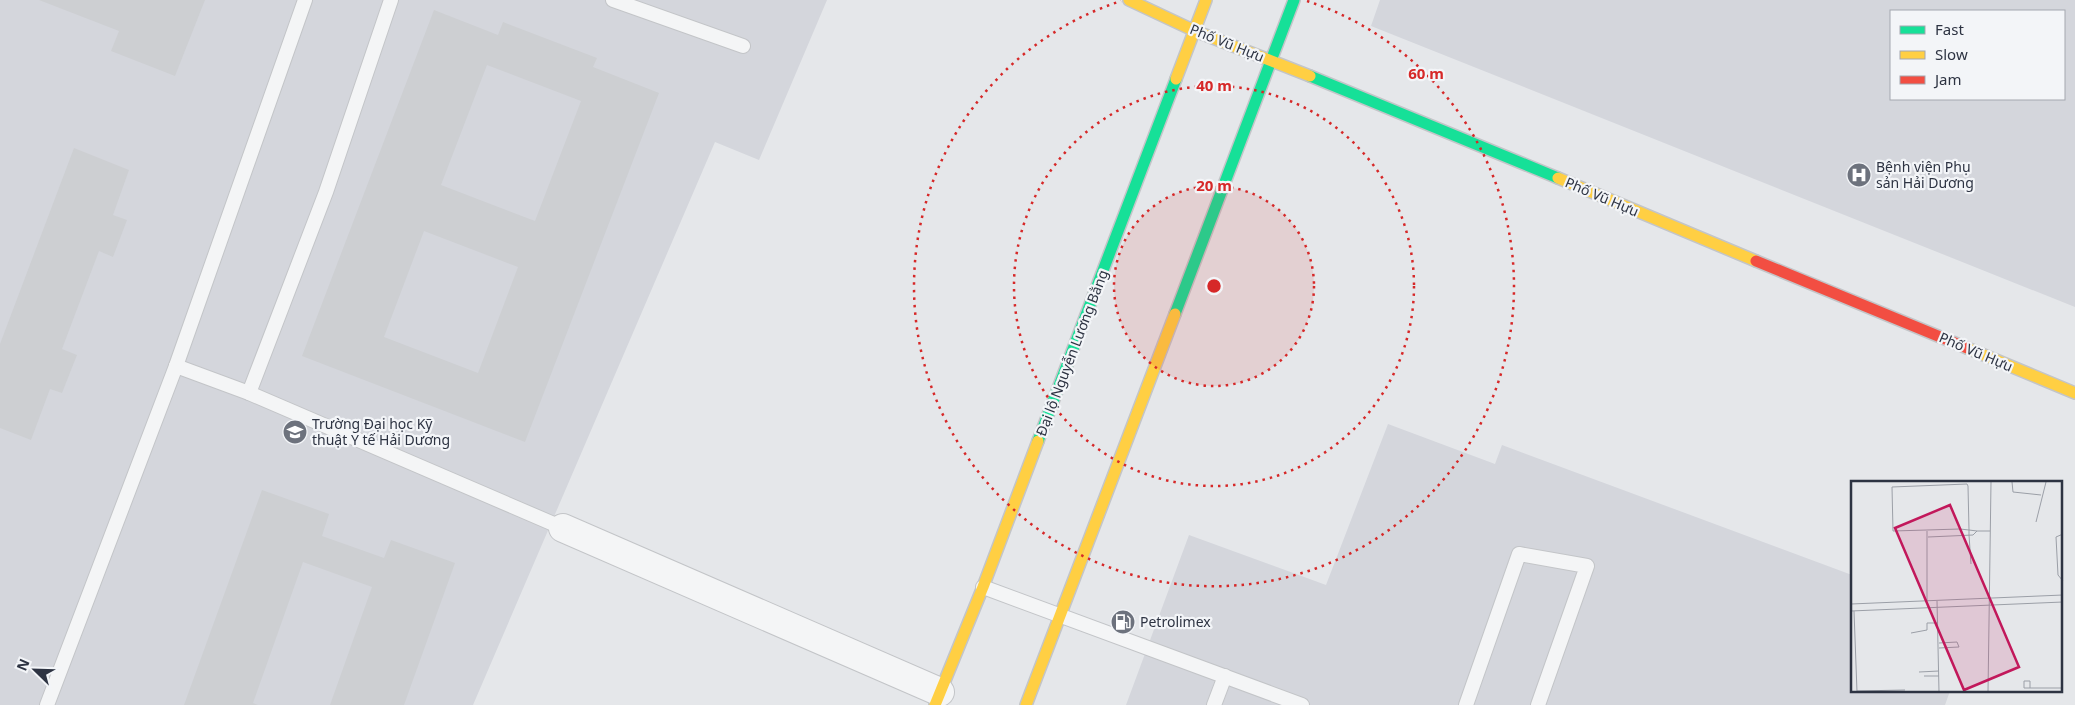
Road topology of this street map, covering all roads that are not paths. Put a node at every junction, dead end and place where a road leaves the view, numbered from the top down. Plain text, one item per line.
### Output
1 (305, 0) edge
2 (391, 0) edge
3 (613, 0) edge
4 (1129, 0) edge
5 (1206, 0) edge
6 (1294, 0) edge
7 (1195, 31) junction
8 (743, 46) dead end
9 (1272, 60) junction
10 (176, 366) junction
11 (2075, 393) edge
12 (249, 394) junction
13 (563, 528) joint
14 (983, 587) junction
15 (1060, 615) junction
16 (1225, 676) junction
17 (938, 698) edge
18 (1276, 700) edge
19 (47, 705) edge
20 (1026, 705) edge
21 (1214, 705) edge
22 (1302, 705) edge
23 (1466, 705) edge
24 (1538, 705) edge

1 - 10 lane
2 - 12 lane
3 - 8 lane
4 - 7 main road, Phố Vũ Hựu
5 - 7 main road, Đại lộ Nguyễn Lương Bằng
6 - 9 main road
7 - 9 main road, Phố Vũ Hựu
7 - 14 main road, Đại lộ Nguyễn Lương Bằng
9 - 11 main road, Phố Vũ Hựu
9 - 15 main road
10 - 12 lane
10 - 19 lane
12 - 13 lane
13 - 17 street
14 - 15 lane
14 - 17 main road, Đại lộ Nguyễn Lương Bằng
15 - 16 lane
15 - 20 main road
16 - 18 lane
16 - 21 lane
18 - 22 lane
23 - 24 lane

